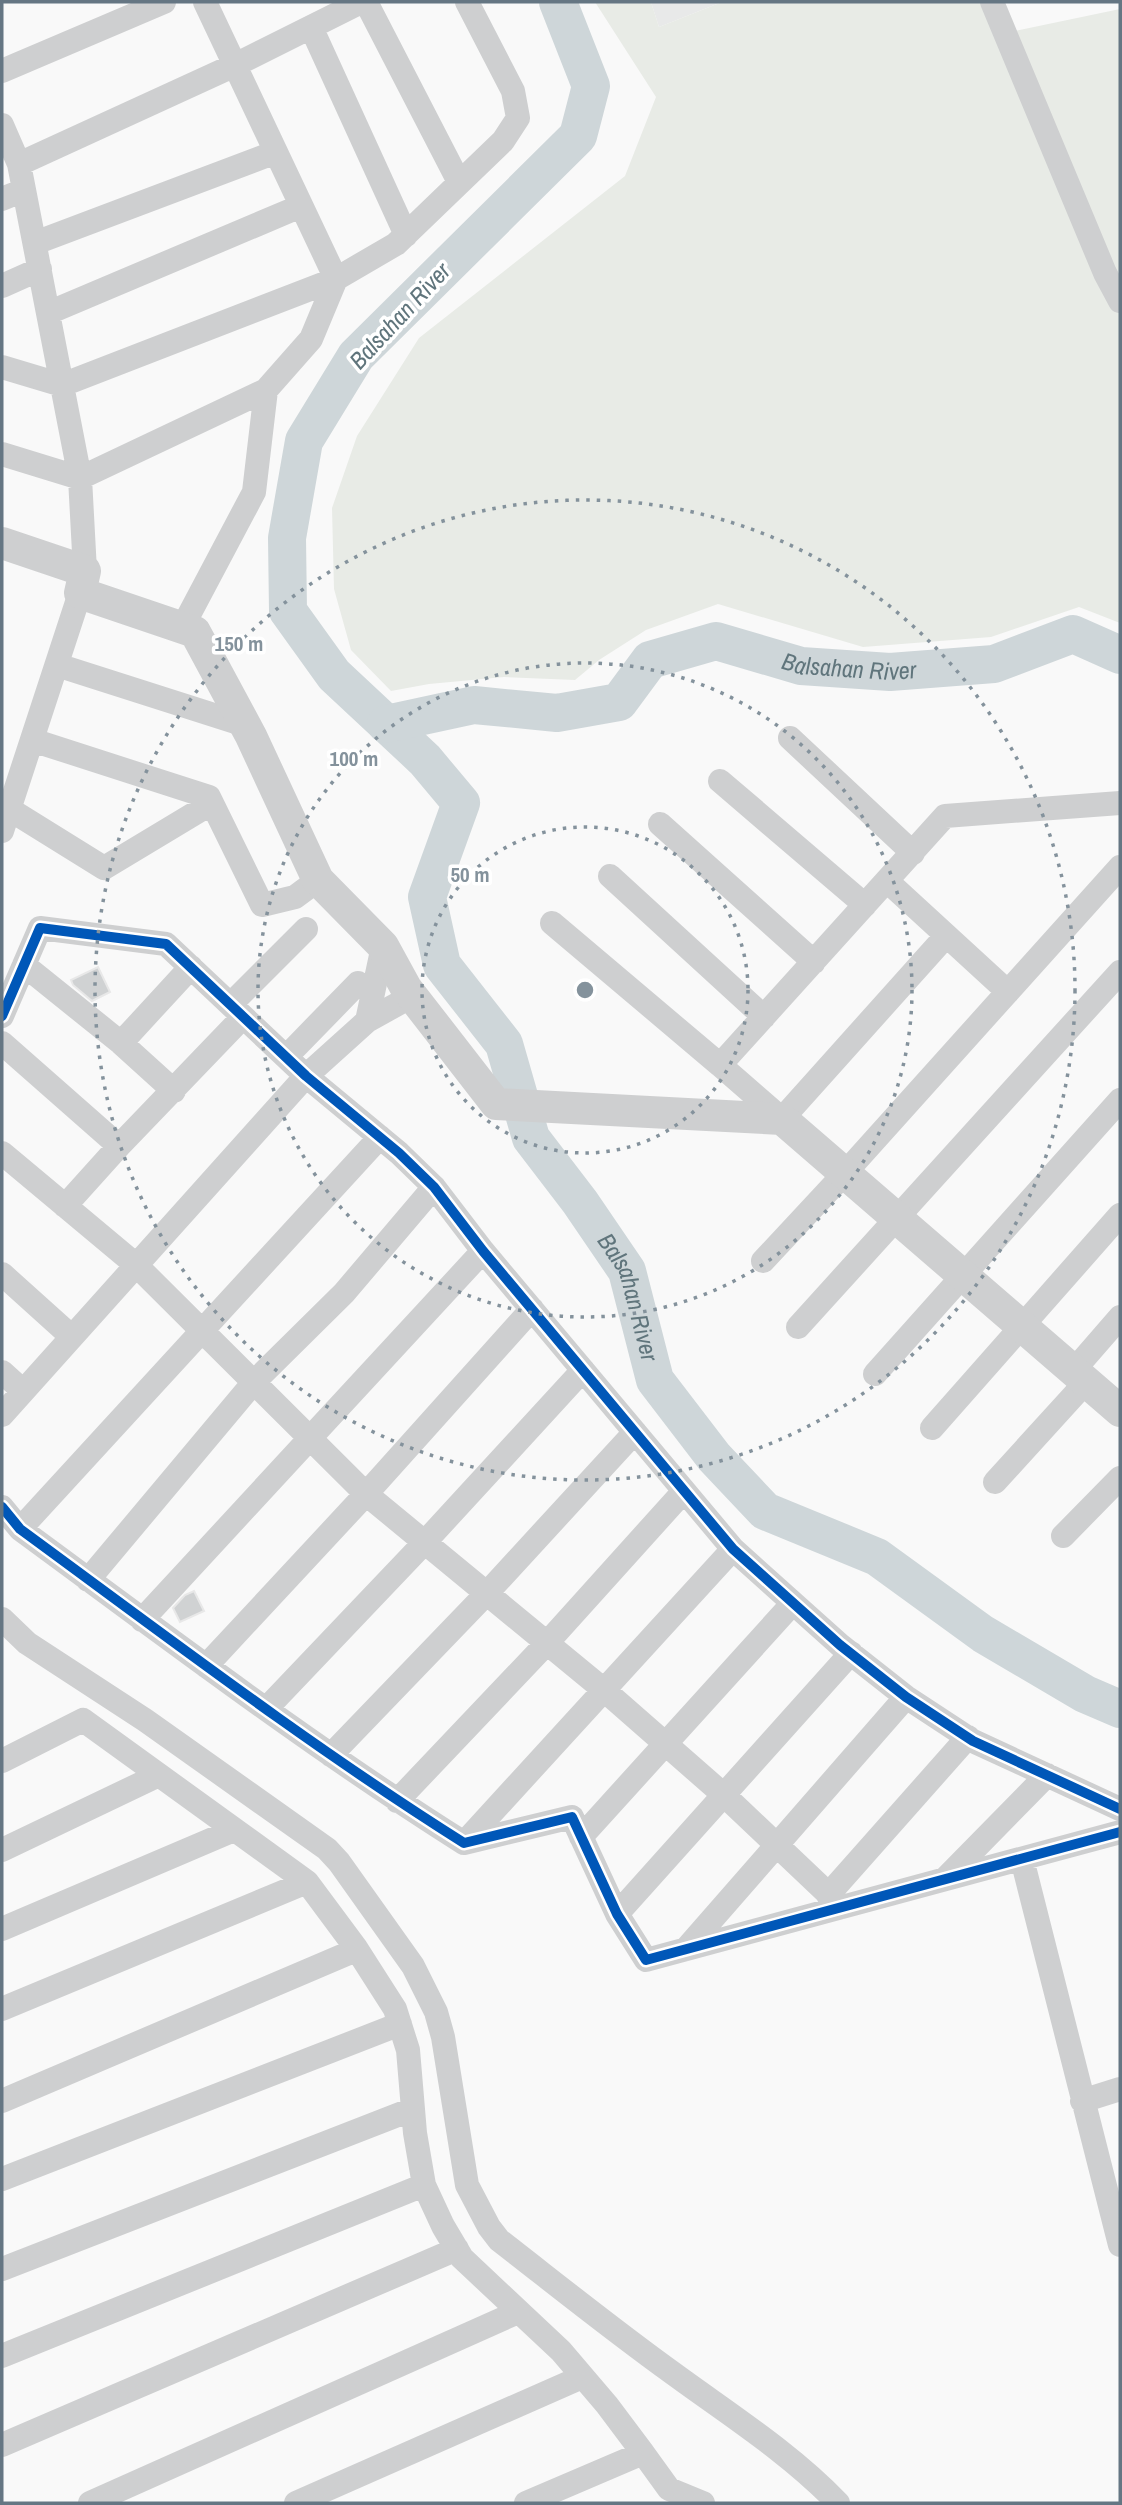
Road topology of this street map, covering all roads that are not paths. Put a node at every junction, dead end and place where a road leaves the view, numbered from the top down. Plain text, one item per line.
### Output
1 (164, 2) edge
2 (205, 2) edge
3 (361, 2) edge
4 (366, 2) edge
5 (467, 2) edge
6 (992, 2) edge
7 (311, 27) junction
8 (235, 65) junction
9 (2, 71) edge
10 (2, 125) edge
11 (276, 152) junction
12 (19, 164) junction
13 (459, 182) junction
14 (13, 195) edge
15 (302, 206) junction
16 (406, 234) junction
17 (35, 243) junction
18 (40, 269) junction
19 (336, 279) junction
20 (2, 286) edge
21 (1120, 301) edge
22 (48, 313) junction
23 (2, 367) edge
24 (62, 385) junction
25 (266, 390) junction
26 (2, 454) edge
27 (80, 478) junction
28 (2, 543) edge
29 (82, 582) junction
30 (182, 628) junction
31 (57, 665) junction
32 (246, 725) junction
33 (790, 738) dead end
34 (32, 740) junction
35 (720, 781) dead end
36 (212, 803) junction
37 (1120, 803) edge
38 (5, 820) edge
39 (660, 824) dead end
40 (913, 853) junction
41 (1120, 867) edge
42 (610, 876) dead end
43 (318, 880) junction
44 (887, 881) junction
45 (865, 905) junction
46 (552, 923) dead end
47 (306, 929) dead end
48 (946, 936) junction
49 (383, 946) junction
50 (814, 962) junction
51 (24, 965) junction
52 (191, 967) junction
53 (1120, 972) edge
54 (358, 983) dead end
55 (1008, 992) junction
56 (412, 996) junction
57 (237, 1010) junction
58 (2, 1016) edge
59 (764, 1017) junction
60 (367, 1021) junction
61 (2, 1043) edge
62 (121, 1043) junction
63 (286, 1057) junction
64 (720, 1065) junction
65 (306, 1076) junction
66 (174, 1091) junction
67 (1120, 1100) edge
68 (782, 1119) junction
69 (380, 1137) junction
70 (118, 1146) junction
71 (2, 1153) edge
72 (845, 1174) junction
73 (434, 1187) junction
74 (65, 1206) junction
75 (1120, 1215) edge
76 (897, 1220) junction
77 (483, 1251) junction
78 (763, 1261) dead end
79 (136, 1265) junction
80 (2, 1274) edge
81 (962, 1274) junction
82 (532, 1309) junction
83 (1120, 1317) edge
84 (1023, 1326) junction
85 (798, 1327) dead end
86 (202, 1331) junction
87 (72, 1337) junction
88 (583, 1370) junction
89 (2, 1373) edge
90 (875, 1374) dead end
91 (1080, 1376) junction
92 (254, 1382) junction
93 (23, 1391) junction
94 (1120, 1411) edge
95 (2, 1415) edge
96 (932, 1428) dead end
97 (635, 1432) junction
98 (310, 1438) junction
99 (1120, 1478) edge
100 (995, 1482) dead end
101 (684, 1491) junction
102 (366, 1494) junction
103 (2, 1507) edge
104 (20, 1529) junction
105 (1063, 1536) dead end
106 (425, 1542) junction
107 (733, 1549) junction
108 (88, 1580) junction
109 (487, 1593) junction
110 (793, 1603) junction
111 (2, 1619) edge
112 (142, 1620) junction
113 (547, 1643) junction
114 (851, 1653) junction
115 (206, 1667) junction
116 (604, 1690) junction
117 (906, 1697) junction
118 (266, 1709) junction
119 (968, 1737) junction
120 (666, 1744) junction
121 (331, 1755) junction
122 (2, 1761) edge
123 (159, 1775) junction
124 (1047, 1775) junction
125 (725, 1796) junction
126 (397, 1801) junction
127 (1120, 1810) edge
128 (234, 1830) junction
129 (1120, 1832) edge
130 (581, 1838) junction
131 (464, 1843) junction
132 (778, 1846) junction
133 (2, 1850) edge
134 (1022, 1859) junction
135 (945, 1880) junction
136 (307, 1881) junction
137 (835, 1901) junction
138 (617, 1914) junction
139 (2, 1929) edge
140 (686, 1949) junction
141 (356, 1950) junction
142 (2, 2009) edge
143 (400, 2024) junction
144 (1120, 2090) edge
145 (2, 2101) edge
146 (1083, 2101) junction
147 (413, 2109) junction
148 (2, 2179) edge
149 (424, 2185) junction
150 (1120, 2245) edge
151 (457, 2249) junction
152 (2, 2269) edge
153 (518, 2312) junction
154 (2, 2356) edge
155 (582, 2377) junction
156 (2, 2445) edge
157 (643, 2453) junction
158 (90, 2503) edge
159 (296, 2503) edge
160 (526, 2503) edge
161 (703, 2503) edge
162 (838, 2503) edge

1 - 9 street
2 - 8 street
3 - 7 street
4 - 13 street
5 - 13 street
6 - 21 street
7 - 8 street
7 - 16 street
8 - 11 street
8 - 12 street
10 - 12 street
11 - 15 street
11 - 17 street
12 - 14 street
13 - 16 street
14 - 17 street
15 - 19 street
15 - 22 street
16 - 19 street
17 - 18 street
18 - 20 street
18 - 22 street
19 - 24 street
19 - 25 street
22 - 24 street
23 - 24 street
24 - 27 street
25 - 27 street
25 - 30 street
26 - 27 street
27 - 29 street
28 - 29 street
29 - 30 street
29 - 31 street
30 - 32 street
31 - 32 street
31 - 34 street
32 - 43 street
33 - 40 street
34 - 36 street
34 - 38 street
35 - 45 street
36 - 38 street
36 - 43 street
37 - 40 street
39 - 50 street
40 - 44 street
41 - 55 street
42 - 59 street
43 - 49 street
44 - 45 street
44 - 48 street
45 - 50 street
46 - 64 street
47 - 57 street
48 - 55 street
48 - 68 street
49 - 56 street
49 - 60 street
50 - 59 street
51 - 52 street
51 - 58 street
51 - 62 street
52 - 57 street
52 - 62 street
53 - 76 street
54 - 63 street
55 - 72 street
56 - 60 street
56 - 68 street
57 - 63 street
57 - 66 street
59 - 64 street
60 - 65 street
61 - 70 street
62 - 66 street
63 - 65 street
64 - 68 street
65 - 69 street
65 - 79 street
66 - 70 street
67 - 81 street
68 - 72 street
69 - 73 street
69 - 86 street
70 - 74 street
71 - 74 street
72 - 76 street
72 - 78 street
73 - 77 street
73 - 92 street
74 - 79 street
75 - 84 street
76 - 81 street
76 - 85 street
77 - 82 street
77 - 98 street
79 - 86 street
79 - 87 street
80 - 87 street
81 - 84 street
81 - 90 street
82 - 88 street
82 - 102 street
83 - 91 street
84 - 91 street
84 - 96 street
86 - 92 street
86 - 104 street
87 - 93 street
88 - 97 street
88 - 106 street
89 - 93 street
91 - 94 street
91 - 100 street
92 - 98 street
92 - 108 street
93 - 95 street
97 - 101 street
97 - 109 street
98 - 102 street
98 - 112 street
99 - 105 street
101 - 107 street
101 - 113 street
102 - 106 street
102 - 115 street
103 - 104 street
104 - 108 street
106 - 109 street
106 - 118 street
107 - 110 street
107 - 116 street
108 - 112 street
109 - 113 street
109 - 121 street
110 - 114 street
110 - 120 street
111 - 162 street
112 - 115 street
113 - 116 street
113 - 126 street
114 - 117 street
114 - 125 street
115 - 118 street
116 - 120 street
116 - 131 street
117 - 119 street
117 - 132 street
118 - 121 street
119 - 124 street
119 - 137 street
120 - 125 street
120 - 130 street
121 - 126 street
122 - 123 street
123 - 128 street
123 - 133 street
124 - 127 street
124 - 135 street
125 - 132 street
125 - 138 street
126 - 131 street
128 - 136 street
128 - 139 street
129 - 134 street
130 - 131 street
130 - 138 street
132 - 137 street
132 - 140 street
134 - 135 street
134 - 146 street
135 - 137 street
136 - 141 street
136 - 142 street
137 - 140 street
138 - 140 street
141 - 143 street
141 - 145 street
143 - 147 street
143 - 148 street
144 - 146 street
146 - 150 street
147 - 149 street
147 - 152 street
149 - 151 street
149 - 154 street
151 - 153 street
151 - 156 street
153 - 155 street
153 - 158 street
155 - 157 street
155 - 159 street
157 - 160 street
157 - 161 street

